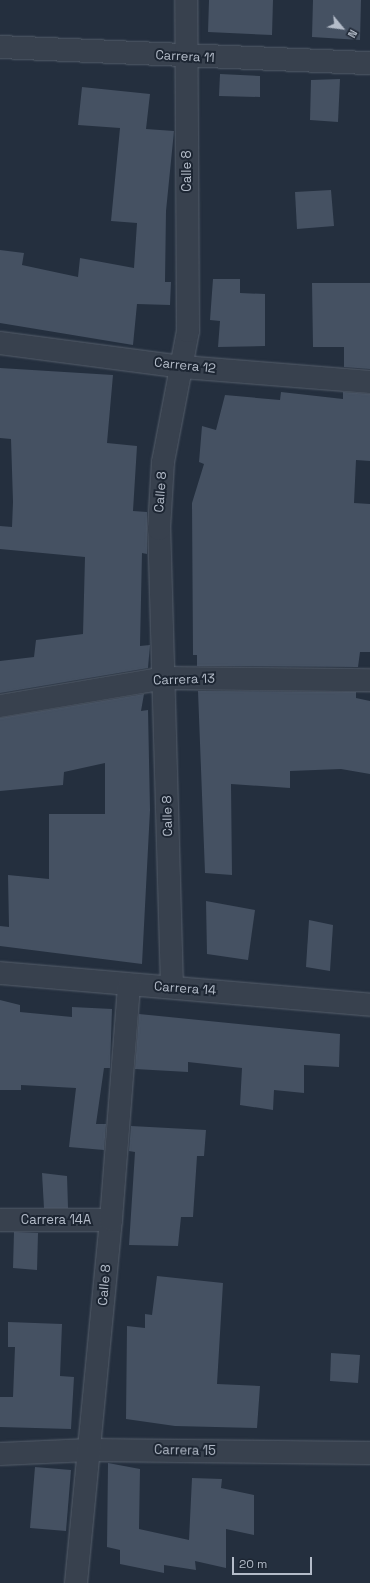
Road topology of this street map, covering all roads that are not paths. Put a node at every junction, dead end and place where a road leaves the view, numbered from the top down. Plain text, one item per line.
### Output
1 (186, 0) edge
2 (0, 46) edge
3 (186, 57) junction
4 (370, 63) edge
5 (0, 343) edge
6 (182, 367) junction
7 (370, 382) edge
8 (165, 678) junction
9 (370, 680) edge
10 (0, 706) edge
11 (0, 973) edge
12 (129, 986) junction
13 (172, 986) junction
14 (370, 1005) edge
15 (0, 1220) edge
16 (111, 1220) junction
17 (89, 1450) junction
18 (370, 1453) edge
19 (0, 1454) edge
20 (76, 1583) edge

1 - 3 street, Calle 8
2 - 3 street, Carrera 11
3 - 4 street, Carrera 11
3 - 6 street, Calle 8
5 - 6 street, Carrera 12
6 - 7 street, Carrera 12
6 - 8 street, Calle 8
8 - 9 street, Carrera 13
8 - 10 street, Carrera 13
8 - 13 street, Calle 8
11 - 12 street, Carrera 14
12 - 13 street, Carrera 14
12 - 16 street, Calle 8
13 - 14 street, Carrera 14
15 - 16 street, Carrera 14A
16 - 17 street, Calle 8
17 - 18 street, Carrera 15
17 - 19 street, Carrera 15
17 - 20 street, Calle 8

